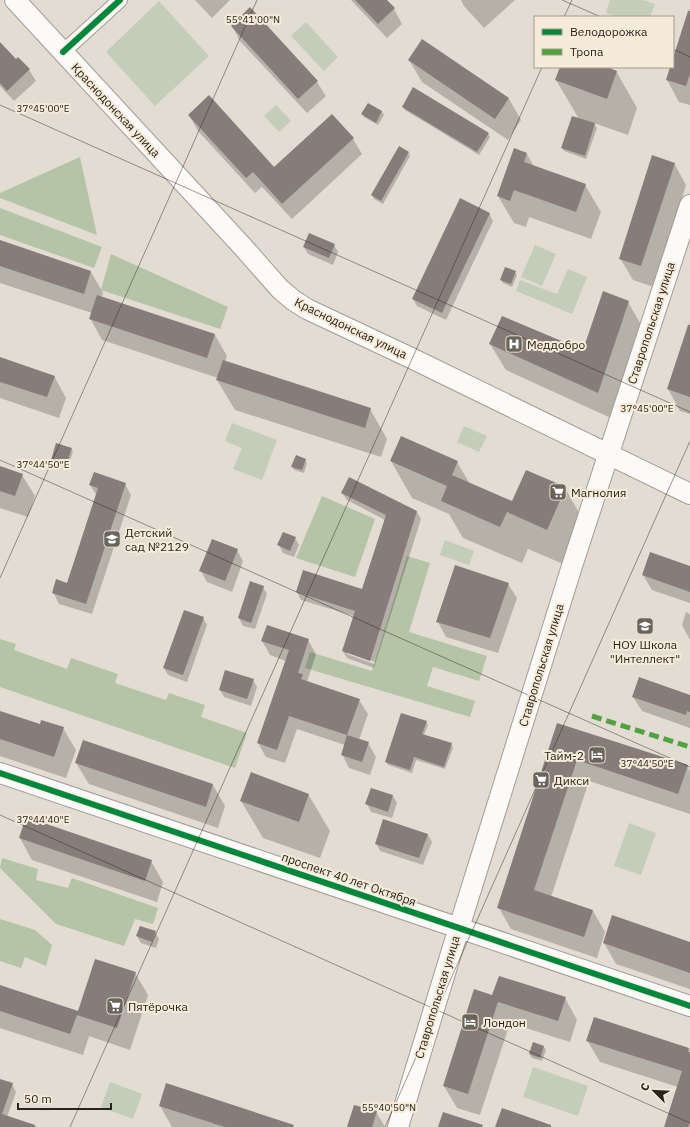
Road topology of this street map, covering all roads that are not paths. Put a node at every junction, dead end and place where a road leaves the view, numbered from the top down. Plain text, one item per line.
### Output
1 (15, 0) edge
2 (120, 0) edge
3 (63, 52) junction
4 (690, 205) edge
5 (608, 454) junction
6 (690, 494) edge
7 (0, 773) edge
8 (459, 928) junction
9 (690, 1006) edge
10 (398, 1127) edge

1 - 3 main road, Краснодонская улица
2 - 3 street
3 - 5 main road, Краснодонская улица
4 - 5 main road, Ставропольская улица
5 - 6 main road, Краснодонская улица
5 - 8 main road, Ставропольская улица
7 - 8 main road, проспект 40 лет Октября
8 - 9 main road, проспект 40 лет Октября
8 - 10 main road, Ставропольская улица

